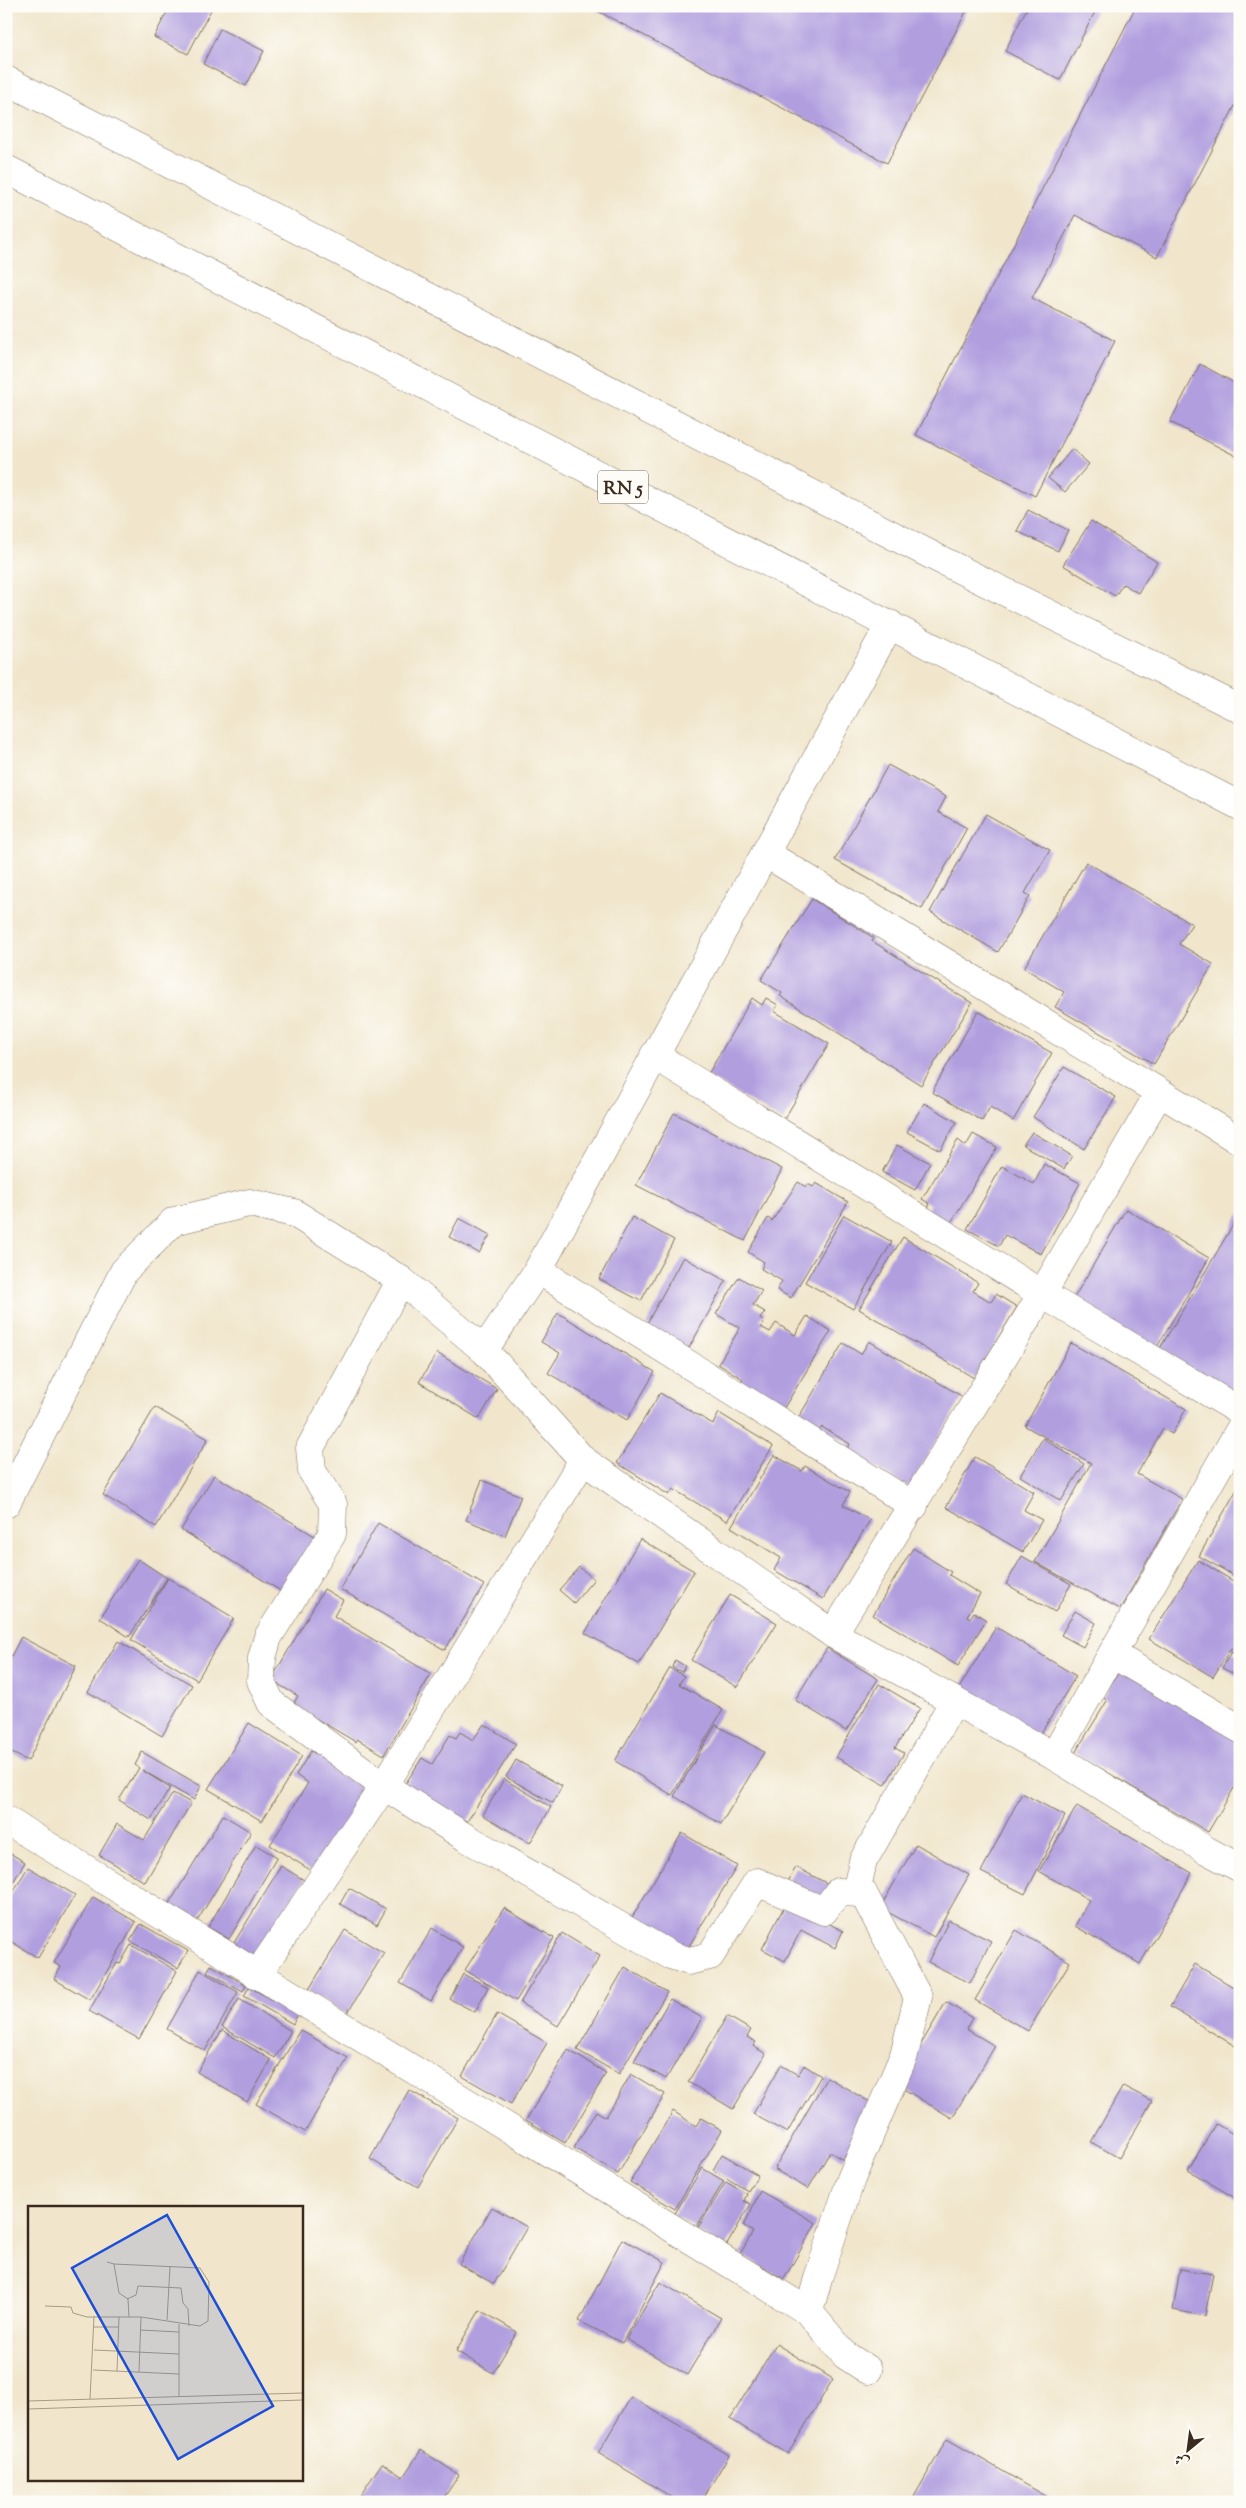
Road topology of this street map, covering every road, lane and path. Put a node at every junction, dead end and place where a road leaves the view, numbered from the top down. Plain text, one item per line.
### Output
1 (6, 80) edge
2 (6, 169) edge
3 (890, 624) junction
4 (1240, 709) edge
5 (1240, 806) edge
6 (765, 853) junction
7 (654, 1055) junction
8 (1159, 1094) junction
9 (1240, 1141) edge
10 (538, 1270) junction
11 (401, 1280) junction
12 (1042, 1294) junction
13 (484, 1350) junction
14 (1240, 1412) edge
15 (1240, 1429) edge
16 (583, 1460) junction
17 (6, 1504) edge
18 (914, 1506) junction
19 (833, 1634) junction
20 (1112, 1654) junction
21 (954, 1701) junction
22 (1240, 1729) edge
23 (1054, 1756) junction
24 (384, 1786) junction
25 (6, 1820) edge
26 (1240, 1868) edge
27 (863, 1893) junction
28 (257, 1975) junction
29 (809, 2312) junction
30 (868, 2370) dead end

1 - 4 main road
2 - 3 main road, RN 5
3 - 5 main road, RN 5
3 - 6 main road
6 - 7 main road
6 - 8 main road
7 - 10 main road
7 - 12 main road
8 - 9 main road
8 - 12 main road
10 - 13 main road
10 - 18 main road
11 - 13 main road
11 - 17 main road
11 - 24 main road
12 - 14 main road
12 - 18 main road
13 - 16 main road
15 - 20 main road
16 - 19 main road
16 - 24 main road
18 - 19 main road
19 - 21 main road
20 - 22 main road
20 - 23 main road
21 - 23 main road
21 - 27 main road
23 - 26 main road
24 - 27 main road
24 - 28 main road
25 - 28 main road
27 - 29 main road
28 - 29 main road
29 - 30 main road

